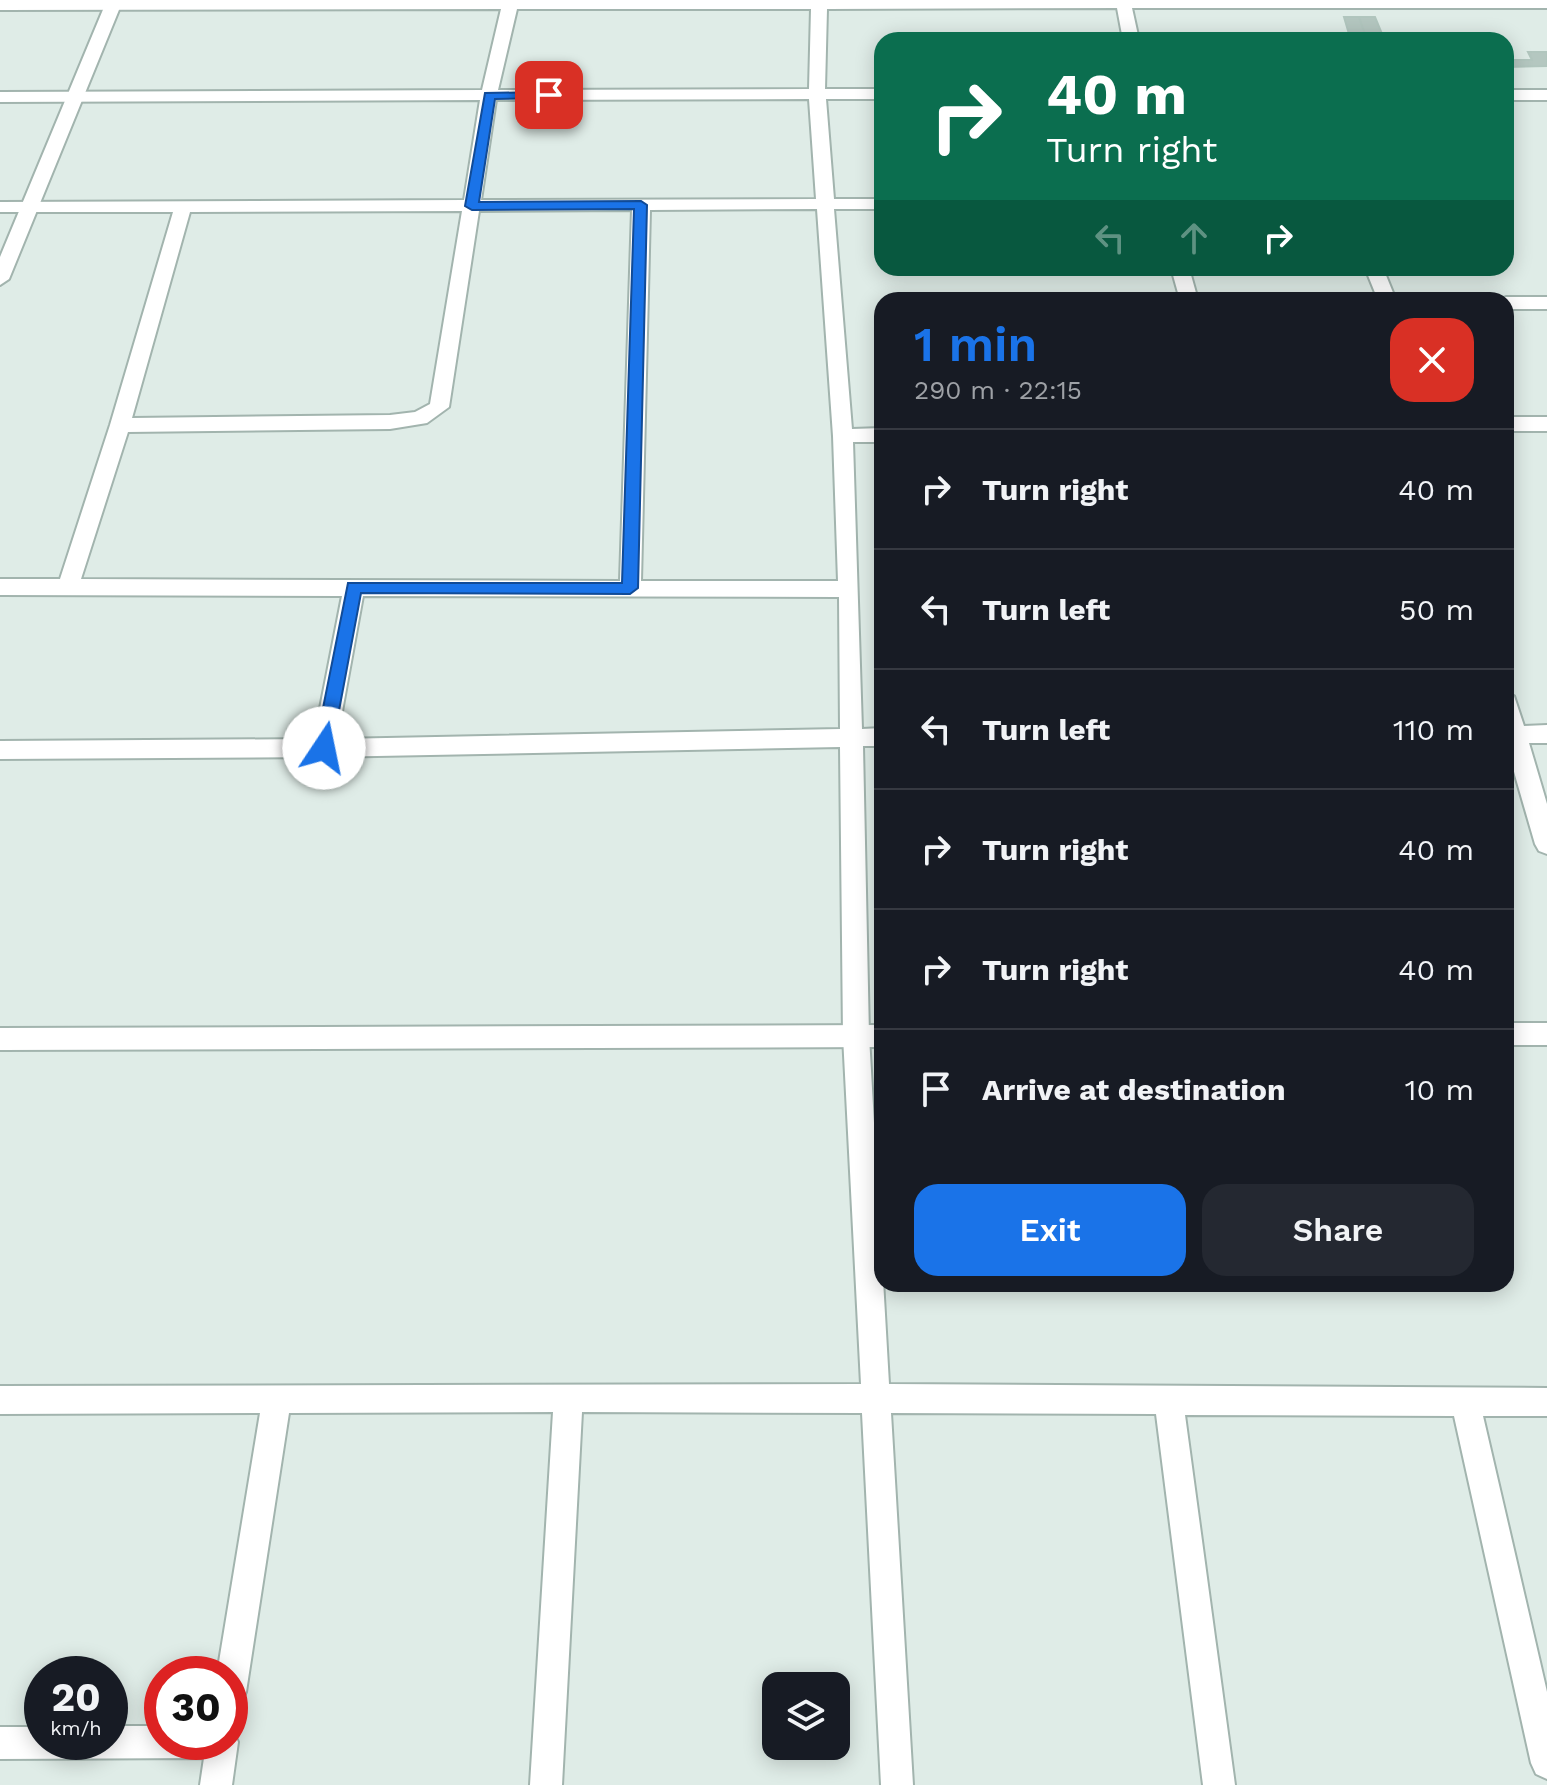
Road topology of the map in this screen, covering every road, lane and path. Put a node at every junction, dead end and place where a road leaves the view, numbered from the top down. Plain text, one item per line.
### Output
1 (511, 2) edge
2 (819, 2) edge
3 (1124, 2) edge
4 (113, 3) edge
5 (1547, 3) edge
6 (0, 5) edge
7 (1130, 32) edge
8 (817, 94) junction
9 (874, 94) edge
10 (1514, 95) edge
11 (1547, 95) edge
12 (75, 96) junction
13 (489, 96) junction
14 (0, 97) edge
15 (874, 204) edge
16 (641, 205) junction
17 (824, 205) junction
18 (472, 206) junction
19 (0, 207) edge
20 (29, 207) junction
21 (183, 207) junction
22 (0, 279) edge
23 (1514, 303) edge
24 (1547, 303) edge
25 (1514, 424) edge
26 (1547, 424) edge
27 (120, 425) junction
28 (874, 435) edge
29 (843, 436) junction
30 (0, 587) edge
31 (68, 587) junction
32 (354, 588) junction
33 (630, 588) junction
34 (849, 589) junction
35 (1547, 734) edge
36 (1514, 735) edge
37 (874, 737) edge
38 (852, 738) junction
39 (1514, 744) edge
40 (324, 748) junction
41 (0, 750) edge
42 (1547, 844) edge
43 (1514, 1034) edge
44 (1547, 1034) edge
45 (856, 1036) junction
46 (874, 1036) edge
47 (0, 1039) edge
48 (568, 1397) junction
49 (277, 1399) junction
50 (0, 1400) edge
51 (878, 1400) junction
52 (1169, 1402) junction
53 (1547, 1402) edge
54 (1466, 1403) junction
55 (236, 1656) edge
56 (144, 1742) edge
57 (0, 1743) edge
58 (219, 1760) edge
59 (1547, 1763) edge
60 (216, 1785) edge
61 (546, 1785) edge
62 (897, 1785) edge
63 (1219, 1785) edge

1 - 2 street
1 - 4 street
1 - 13 street
2 - 3 street
2 - 8 street
3 - 5 street
3 - 7 street
4 - 6 street
4 - 12 street
8 - 9 street
8 - 13 street
8 - 17 street
10 - 11 street
12 - 13 street
12 - 14 street
12 - 20 street
13 - 18 street
15 - 17 street
16 - 17 street
16 - 18 street
16 - 33 street
17 - 29 street
18 - 21 street
18 - 27 street
19 - 20 street
20 - 21 street
20 - 22 street
21 - 27 street
23 - 24 street
25 - 26 street
27 - 31 street
28 - 29 street
29 - 34 street
30 - 31 street
31 - 32 street
32 - 33 street
32 - 40 street
33 - 34 street
34 - 38 street
35 - 36 street
37 - 38 street
38 - 40 street
38 - 45 street
39 - 42 street
40 - 41 street
43 - 44 street
45 - 46 street
45 - 47 street
45 - 51 street
48 - 49 street
48 - 51 street
48 - 61 street
49 - 50 street
49 - 55 street
51 - 52 street
51 - 62 street
52 - 54 street
52 - 63 street
53 - 54 street
54 - 59 street
56 - 57 street
58 - 60 street

